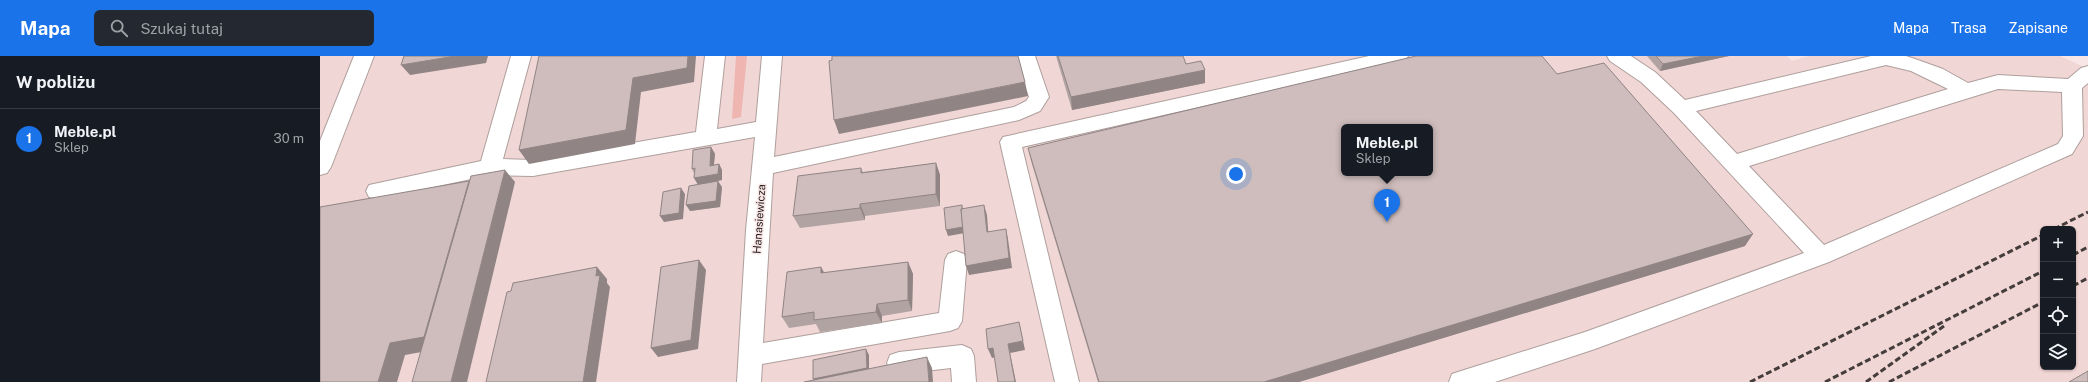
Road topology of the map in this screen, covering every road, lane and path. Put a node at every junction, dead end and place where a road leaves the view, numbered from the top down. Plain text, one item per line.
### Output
1 (364, 56) edge
2 (521, 56) edge
3 (715, 56) edge
4 (772, 56) edge
5 (1025, 56) edge
6 (1398, 56) edge
7 (1617, 56) edge
8 (2080, 80) edge
9 (1965, 90) junction
10 (1681, 108) junction
11 (766, 128) junction
12 (706, 138) junction
13 (1734, 163) junction
14 (320, 167) edge
15 (490, 167) junction
16 (763, 167) junction
17 (377, 191) dead end
18 (1821, 256) junction
19 (956, 260) dead end
20 (750, 356) junction
21 (895, 364) edge
22 (749, 382) edge
23 (964, 382) edge
24 (1067, 382) edge
25 (1461, 382) edge

1 - 14 street
2 - 15 street
3 - 12 street
4 - 11 street, Hanasiewicza
5 - 16 street
6 - 24 street
7 - 10 street
8 - 9 street
8 - 18 street
9 - 10 street
9 - 13 street
10 - 13 street
11 - 12 street
11 - 16 street, Hanasiewicza
12 - 15 street
13 - 18 street
15 - 17 street
16 - 20 street, Hanasiewicza
18 - 25 street
19 - 20 street
20 - 22 street, Hanasiewicza
21 - 23 street

